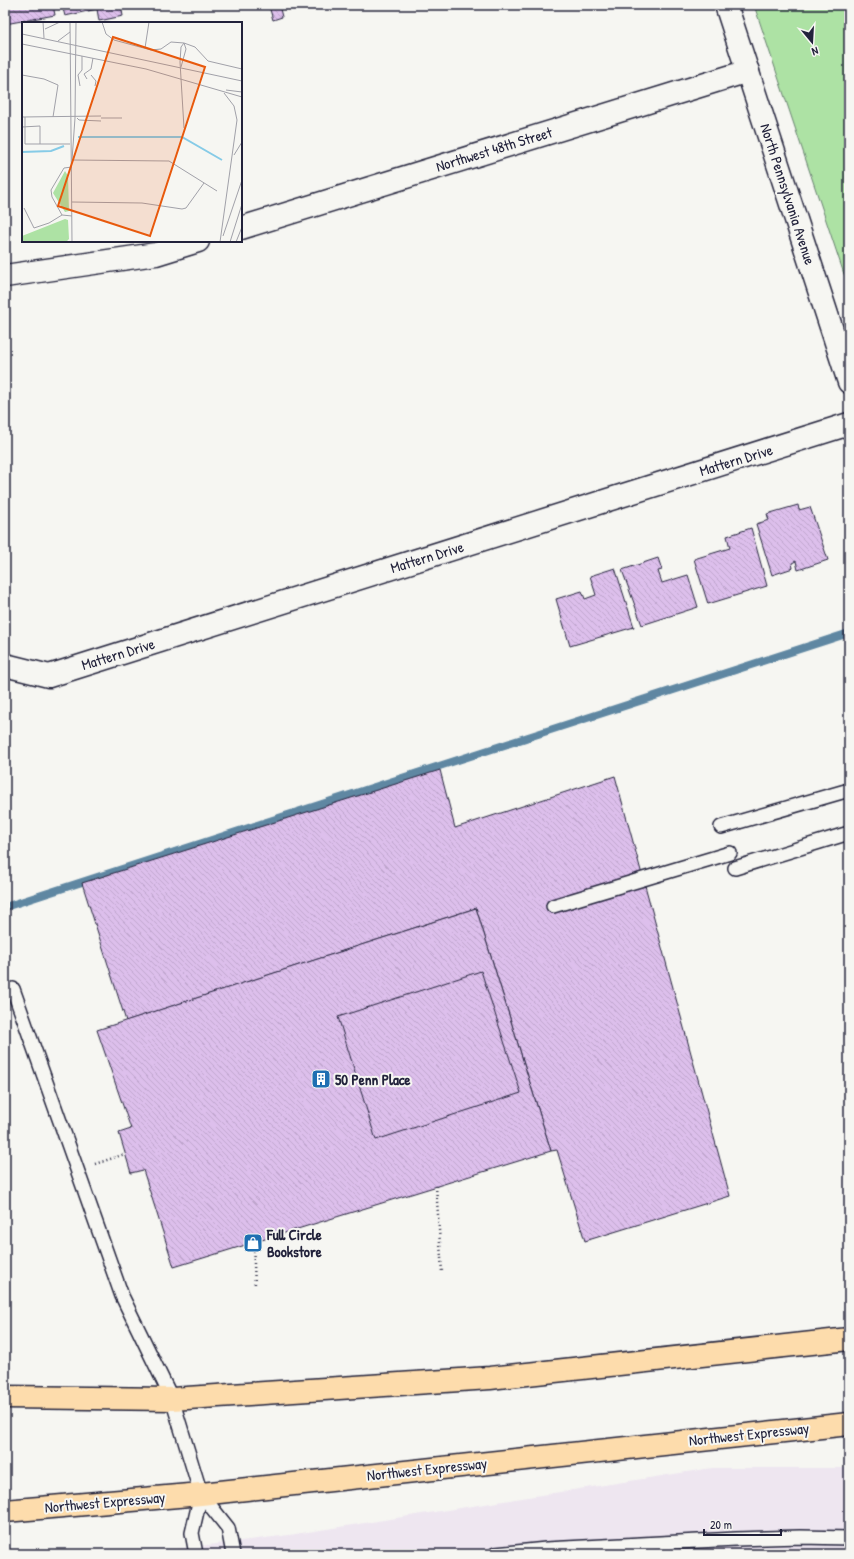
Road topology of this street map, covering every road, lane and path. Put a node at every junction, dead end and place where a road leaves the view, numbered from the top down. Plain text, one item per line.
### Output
1 (726, 5) edge
2 (748, 71) junction
3 (242, 228) edge
4 (195, 242) edge
5 (5, 276) edge
6 (846, 360) edge
7 (849, 382) edge
8 (849, 424) edge
9 (5, 665) edge
10 (849, 790) edge
11 (721, 827) dead end
12 (849, 833) edge
13 (730, 853) dead end
14 (735, 868) dead end
15 (552, 906) dead end
16 (13, 989) dead end
17 (125, 1154) dead end
18 (78, 1171) junction
19 (436, 1186) dead end
20 (253, 1243) dead end
21 (442, 1272) dead end
22 (255, 1285) dead end
23 (849, 1339) edge
24 (5, 1397) edge
25 (172, 1399) junction
26 (849, 1424) edge
27 (201, 1494) junction
28 (5, 1511) edge
29 (849, 1538) edge
30 (551, 1551) edge
31 (196, 1554) edge
32 (233, 1554) edge
33 (495, 1554) edge

1 - 2 street, North Pennsylvania Avenue
2 - 3 street, Northwest 48th Street
2 - 6 street, North Pennsylvania Avenue
4 - 5 street
6 - 7 street, North Pennsylvania Avenue
8 - 9 street, Mattern Drive
10 - 11 lane
12 - 14 lane
13 - 15 lane
16 - 18 lane
17 - 18 path
18 - 25 lane
19 - 21 path
20 - 22 path
23 - 25 highway
24 - 25 highway
25 - 27 lane
26 - 27 highway, Northwest Expressway
27 - 28 highway, Northwest Expressway
27 - 31 lane
27 - 32 lane
29 - 30 lane
30 - 33 lane

